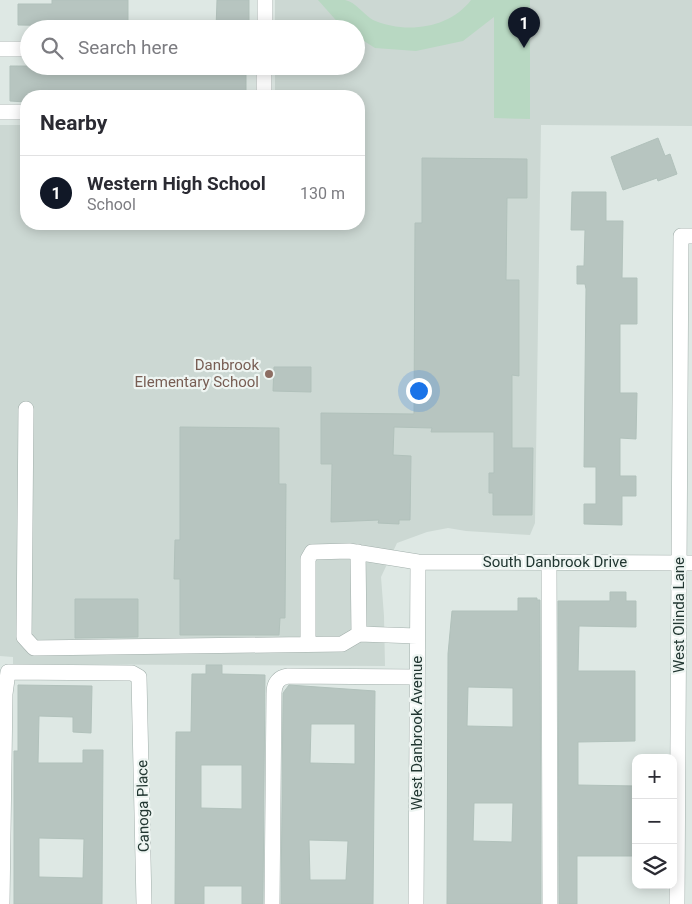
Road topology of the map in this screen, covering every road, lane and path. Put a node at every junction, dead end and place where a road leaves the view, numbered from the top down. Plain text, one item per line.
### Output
1 (265, 0) edge
2 (264, 20) edge
3 (0, 48) edge
4 (20, 49) edge
5 (264, 75) edge
6 (264, 90) edge
7 (0, 112) edge
8 (20, 112) edge
9 (686, 236) edge
10 (26, 409) dead end
11 (358, 552) junction
12 (418, 562) junction
13 (549, 562) junction
14 (685, 563) edge
15 (359, 634) junction
16 (417, 636) junction
17 (308, 644) junction
18 (417, 677) junction
19 (2, 694) edge
20 (2, 904) edge
21 (144, 904) edge
22 (272, 904) edge
23 (416, 904) edge
24 (550, 904) edge
25 (677, 904) edge

1 - 2 street
3 - 4 street
5 - 6 street
7 - 8 street
9 - 14 street, West Olinda Lane
10 - 17 street
11 - 12 street, South Danbrook Drive
11 - 15 street
11 - 17 street, South Danbrook Drive
12 - 13 street, South Danbrook Drive
12 - 16 street, West Danbrook Avenue
13 - 14 street, South Danbrook Drive
13 - 24 street
14 - 25 street, West Olinda Lane
15 - 16 street
15 - 17 street
16 - 18 street, West Danbrook Avenue
18 - 22 street
18 - 23 street, West Danbrook Avenue
19 - 20 street
19 - 21 street, Canoga Place

